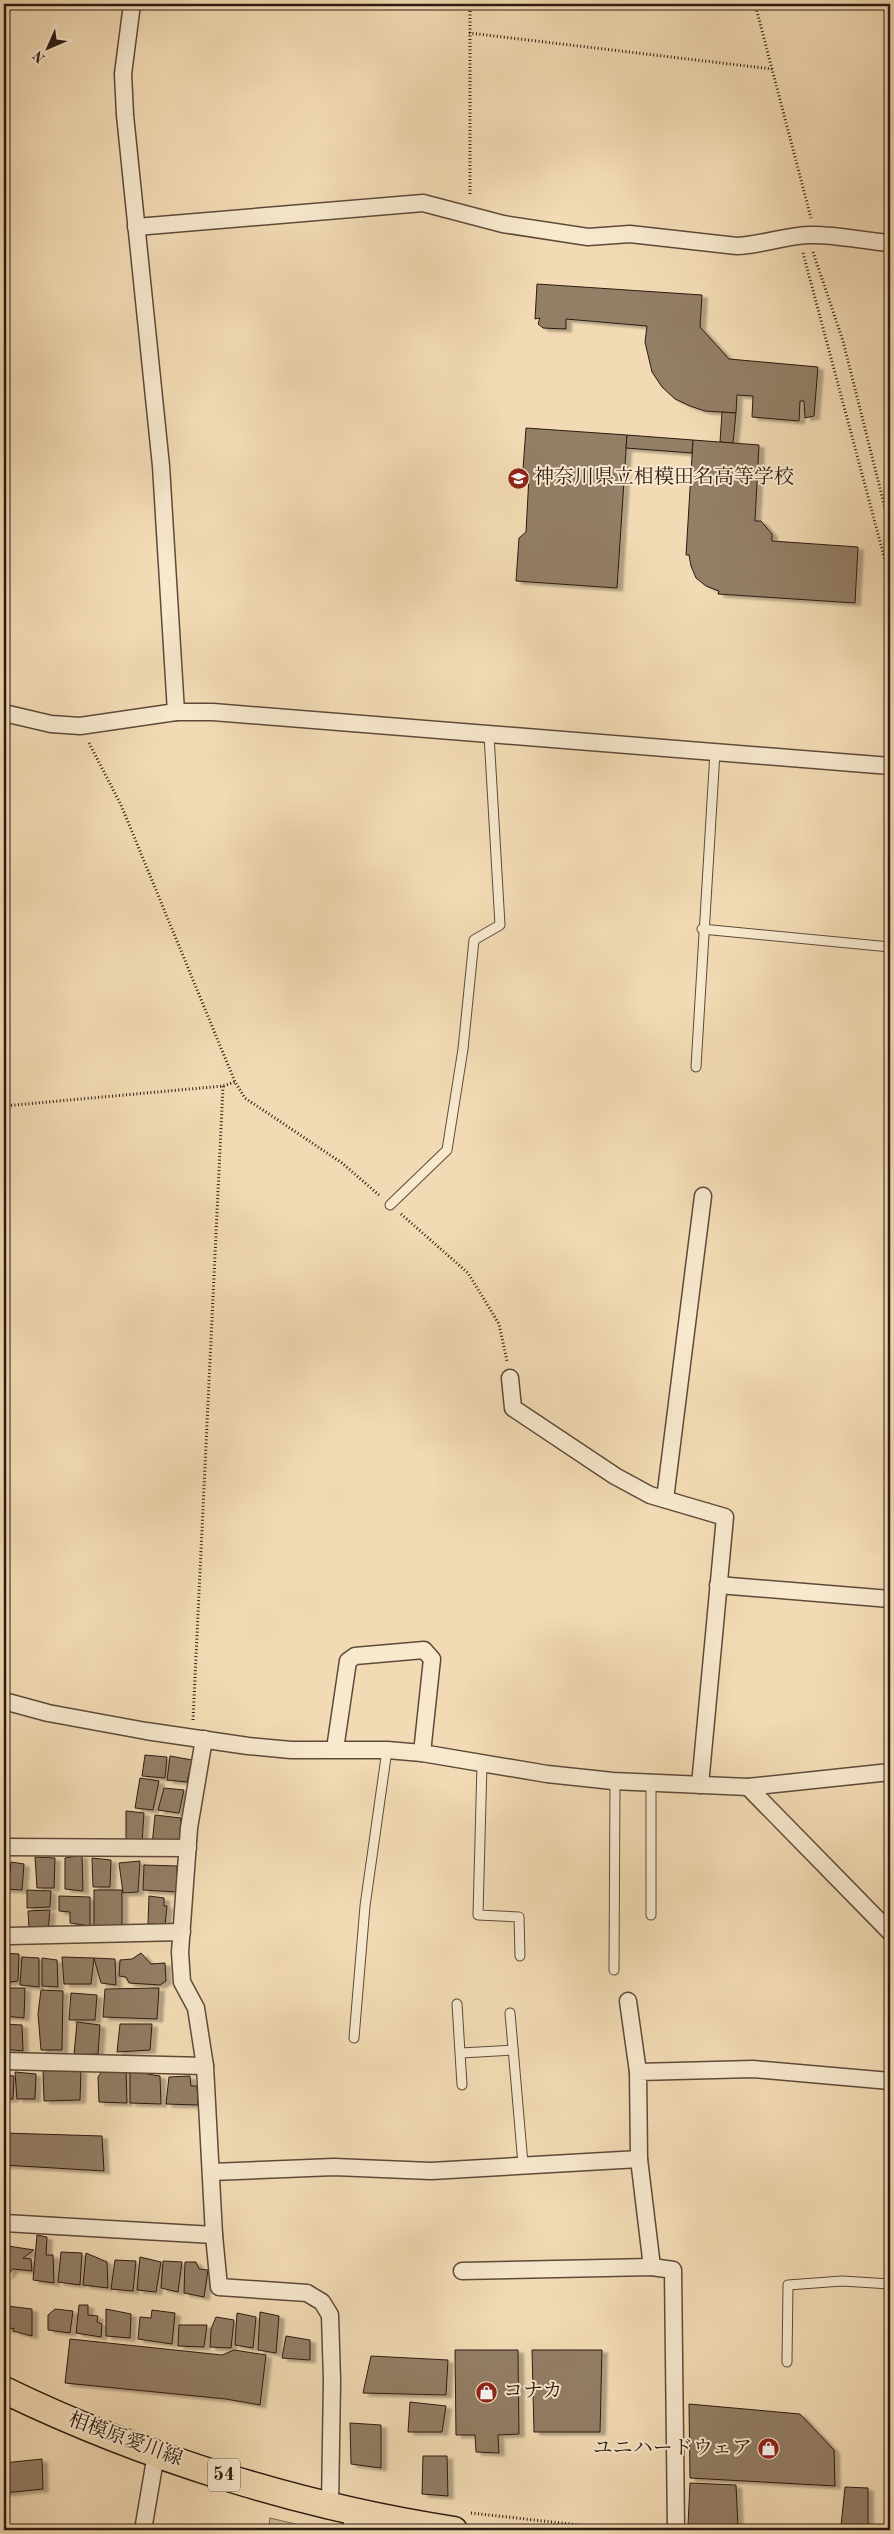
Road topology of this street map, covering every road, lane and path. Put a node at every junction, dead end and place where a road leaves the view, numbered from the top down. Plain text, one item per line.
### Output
1 (132, 4) edge
2 (470, 4) edge
3 (755, 4) edge
4 (469, 33) junction
5 (772, 69) junction
6 (470, 217) junction
7 (136, 227) junction
8 (805, 236) junction
9 (890, 243) edge
10 (890, 528) edge
11 (890, 579) edge
12 (176, 712) junction
13 (4, 713) edge
14 (80, 726) junction
15 (489, 735) junction
16 (715, 752) junction
17 (890, 766) edge
18 (702, 929) junction
19 (890, 947) edge
20 (696, 1067) dead end
21 (235, 1082) junction
22 (223, 1086) junction
23 (4, 1106) edge
24 (703, 1196) dead end
25 (390, 1205) junction
26 (510, 1378) joint
27 (665, 1499) junction
28 (718, 1585) junction
29 (890, 1599) edge
30 (4, 1701) edge
31 (198, 1738) junction
32 (335, 1750) junction
33 (388, 1750) junction
34 (422, 1753) junction
35 (482, 1764) junction
36 (890, 1772) edge
37 (615, 1781) junction
38 (651, 1784) junction
39 (700, 1785) junction
40 (748, 1787) junction
41 (4, 1847) edge
42 (188, 1848) junction
43 (651, 1915) dead end
44 (182, 1932) junction
45 (890, 1932) edge
46 (10, 1936) dead end
47 (520, 1956) dead end
48 (614, 1970) dead end
49 (628, 2000) dead end
50 (457, 2004) dead end
51 (510, 2014) dead end
52 (354, 2038) dead end
53 (513, 2050) junction
54 (461, 2053) junction
55 (4, 2061) edge
56 (205, 2066) junction
57 (638, 2072) junction
58 (890, 2081) edge
59 (462, 2085) dead end
60 (639, 2160) junction
61 (523, 2164) junction
62 (212, 2172) junction
63 (4, 2223) edge
64 (214, 2235) junction
65 (652, 2267) junction
66 (462, 2271) dead end
67 (890, 2284) edge
68 (787, 2362) dead end
69 (4, 2390) edge
70 (156, 2454) junction
71 (345, 2516) edge
72 (460, 2521) edge
73 (143, 2530) edge
74 (625, 2530) edge
75 (676, 2530) edge

1 - 7 street
2 - 4 path
3 - 5 path
4 - 5 path
4 - 6 path
5 - 8 path
6 - 7 street
6 - 8 street
7 - 12 street
8 - 9 street
8 - 10 path
8 - 11 path
12 - 14 street
12 - 15 street
13 - 14 street
14 - 21 path
15 - 16 street
15 - 25 lane
16 - 17 street
16 - 18 lane
18 - 19 lane
18 - 20 lane
21 - 22 path
21 - 25 path
22 - 23 path
22 - 31 path
24 - 27 street
25 - 26 path
26 - 27 street
27 - 28 street
28 - 29 street
28 - 39 street
30 - 31 street
31 - 32 street
31 - 42 street
32 - 33 street
32 - 34 street
33 - 34 street
33 - 52 lane
34 - 35 street
35 - 37 street
35 - 47 lane
36 - 40 street
37 - 38 street
37 - 48 lane
38 - 39 street
38 - 43 lane
39 - 40 street
40 - 45 street
41 - 42 street
42 - 44 street
44 - 46 street
44 - 56 street
49 - 57 street
50 - 54 lane
51 - 53 lane
53 - 54 lane
53 - 61 lane
54 - 59 lane
55 - 56 street
56 - 62 street
57 - 58 street
57 - 60 street
60 - 61 street
60 - 65 street
61 - 62 street
62 - 64 street
63 - 64 street
64 - 71 street
65 - 66 street
65 - 75 street
67 - 68 lane
69 - 70 main road, 相模原愛川線 / 54
70 - 71 main road, 相模原愛川線 / 54
70 - 73 street
71 - 72 main road, 相模原愛川線 / 54
72 - 74 path

